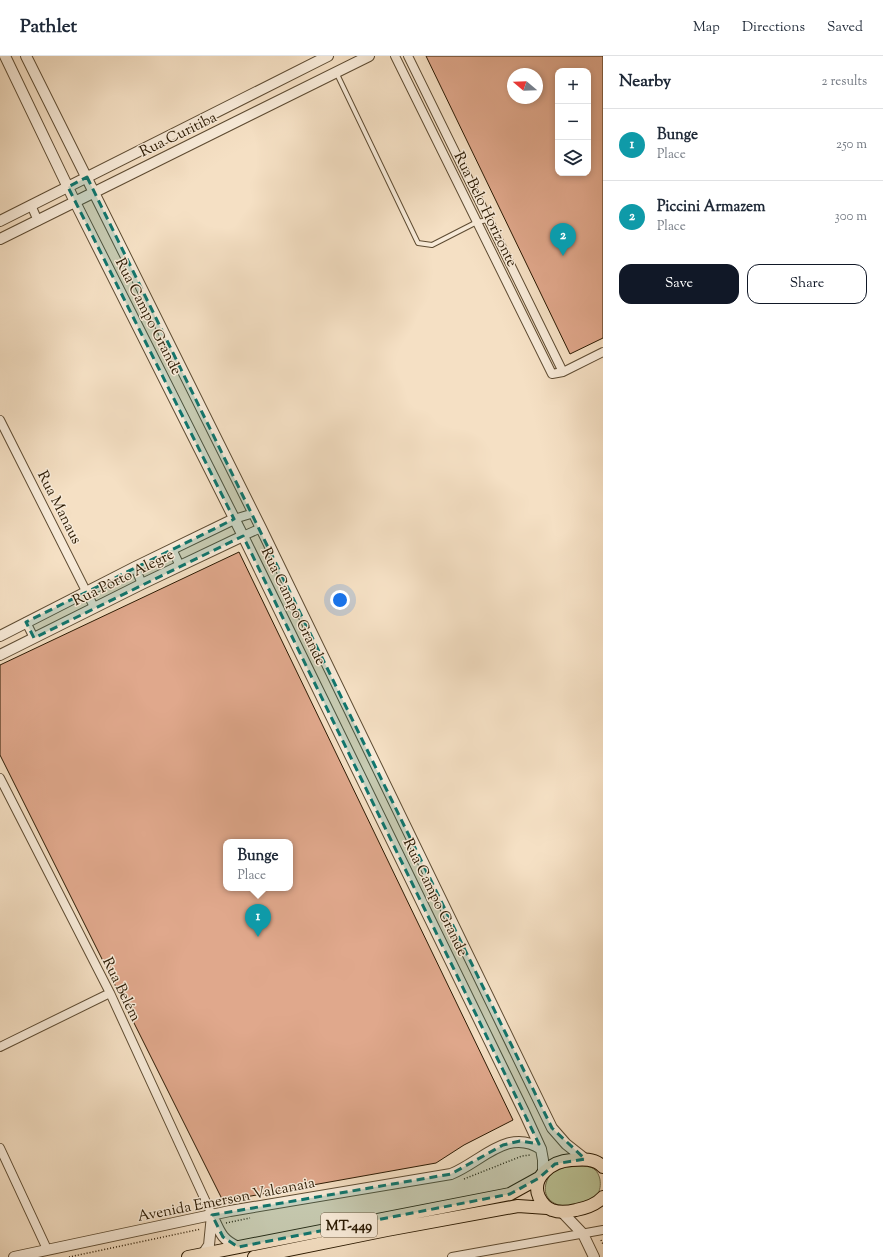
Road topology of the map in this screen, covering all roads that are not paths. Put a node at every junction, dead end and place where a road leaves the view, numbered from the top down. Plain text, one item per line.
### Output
1 (5, 56) edge
2 (26, 56) edge
3 (328, 56) edge
4 (369, 56) edge
5 (395, 56) edge
6 (408, 56) edge
7 (336, 72) junction
8 (434, 109) junction
9 (423, 113) junction
10 (87, 177) junction
11 (68, 187) junction
12 (94, 193) junction
13 (75, 202) junction
14 (31, 205) junction
15 (488, 220) junction
16 (0, 221) edge
17 (38, 221) junction
18 (477, 222) junction
19 (0, 240) edge
20 (603, 352) edge
21 (563, 372) junction
22 (0, 420) edge
23 (254, 513) junction
24 (234, 519) junction
25 (261, 528) junction
26 (243, 536) junction
27 (172, 549) junction
28 (180, 566) junction
29 (135, 567) junction
30 (142, 584) junction
31 (86, 592) junction
32 (94, 607) junction
33 (26, 622) junction
34 (0, 636) edge
35 (34, 638) junction
36 (0, 655) edge
37 (0, 778) edge
38 (110, 993) junction
39 (0, 1047) edge
40 (0, 1148) edge
41 (541, 1148) junction
42 (585, 1159) junction
43 (602, 1165) edge
44 (541, 1176) junction
45 (603, 1199) edge
46 (547, 1208) junction
47 (562, 1212) junction
48 (212, 1215) junction
49 (603, 1230) edge
50 (583, 1234) junction
51 (238, 1247) junction
52 (48, 1249) junction
53 (203, 1254) junction
54 (14, 1257) edge
55 (188, 1257) edge
56 (254, 1257) edge
57 (453, 1257) edge
58 (594, 1257) edge

1 - 11 street, Rua Campo Grande
2 - 10 street, Rua Campo Grande
3 - 10 street, Rua Curitiba
4 - 7 street, Rua Curitiba
5 - 9 street, Rua Belo Horizonte
6 - 8 street, Rua Belo Horizonte
7 - 12 street, Rua Curitiba
7 - 18 lane
8 - 9 street
8 - 15 street, Rua Belo Horizonte
9 - 18 street, Rua Belo Horizonte
10 - 11 street, Rua Curitiba
10 - 12 street, Rua Campo Grande
11 - 13 street, Rua Campo Grande
11 - 14 street, Rua Curitiba
12 - 13 street, Rua Curitiba
12 - 23 street, Rua Campo Grande
13 - 17 street, Rua Curitiba
13 - 24 street, Rua Campo Grande
14 - 16 street, Rua Curitiba
14 - 17 street
15 - 18 lane
15 - 21 street, Rua Belo Horizonte
17 - 19 street, Rua Curitiba
18 - 21 street, Rua Belo Horizonte
20 - 21 street
22 - 31 street, Rua Manaus
23 - 24 street, Rua Pôrto Alegre
23 - 25 street, Rua Campo Grande
24 - 26 street, Rua Campo Grande
24 - 27 street, Rua Pôrto Alegre
25 - 26 street, Rua Pôrto Alegre
25 - 42 street, Rua Campo Grande
26 - 28 street, Rua Pôrto Alegre
26 - 41 street, Rua Campo Grande
27 - 28 street
27 - 29 street, Rua Pôrto Alegre
28 - 30 street, Rua Pôrto Alegre
29 - 30 street
29 - 31 street, Rua Pôrto Alegre
30 - 32 street, Rua Pôrto Alegre
31 - 32 street, Rua Manaus
31 - 33 street, Rua Pôrto Alegre
32 - 35 street, Rua Pôrto Alegre
33 - 34 street, Rua Pôrto Alegre
33 - 35 street
35 - 36 street, Rua Pôrto Alegre
37 - 38 street, Rua Belém
38 - 39 street
38 - 48 street, Rua Belém
40 - 52 street
41 - 44 street, Rua Campo Grande
41 - 48 street, Avenida Emerson Valcanaia
42 - 43 main road, MT-449
42 - 44 main road, MT-449
44 - 46 main road
44 - 51 main road, MT-449
45 - 47 main road, MT-449
46 - 47 main road, MT-449
46 - 56 main road, MT-449
47 - 50 street
48 - 51 street
48 - 52 street, Avenida Emerson Valcanaia
48 - 53 street
49 - 50 street
50 - 57 street
50 - 58 street
51 - 53 main road, MT-449
52 - 54 street, Avenida Emerson Valcanaia
53 - 55 main road, MT-449

